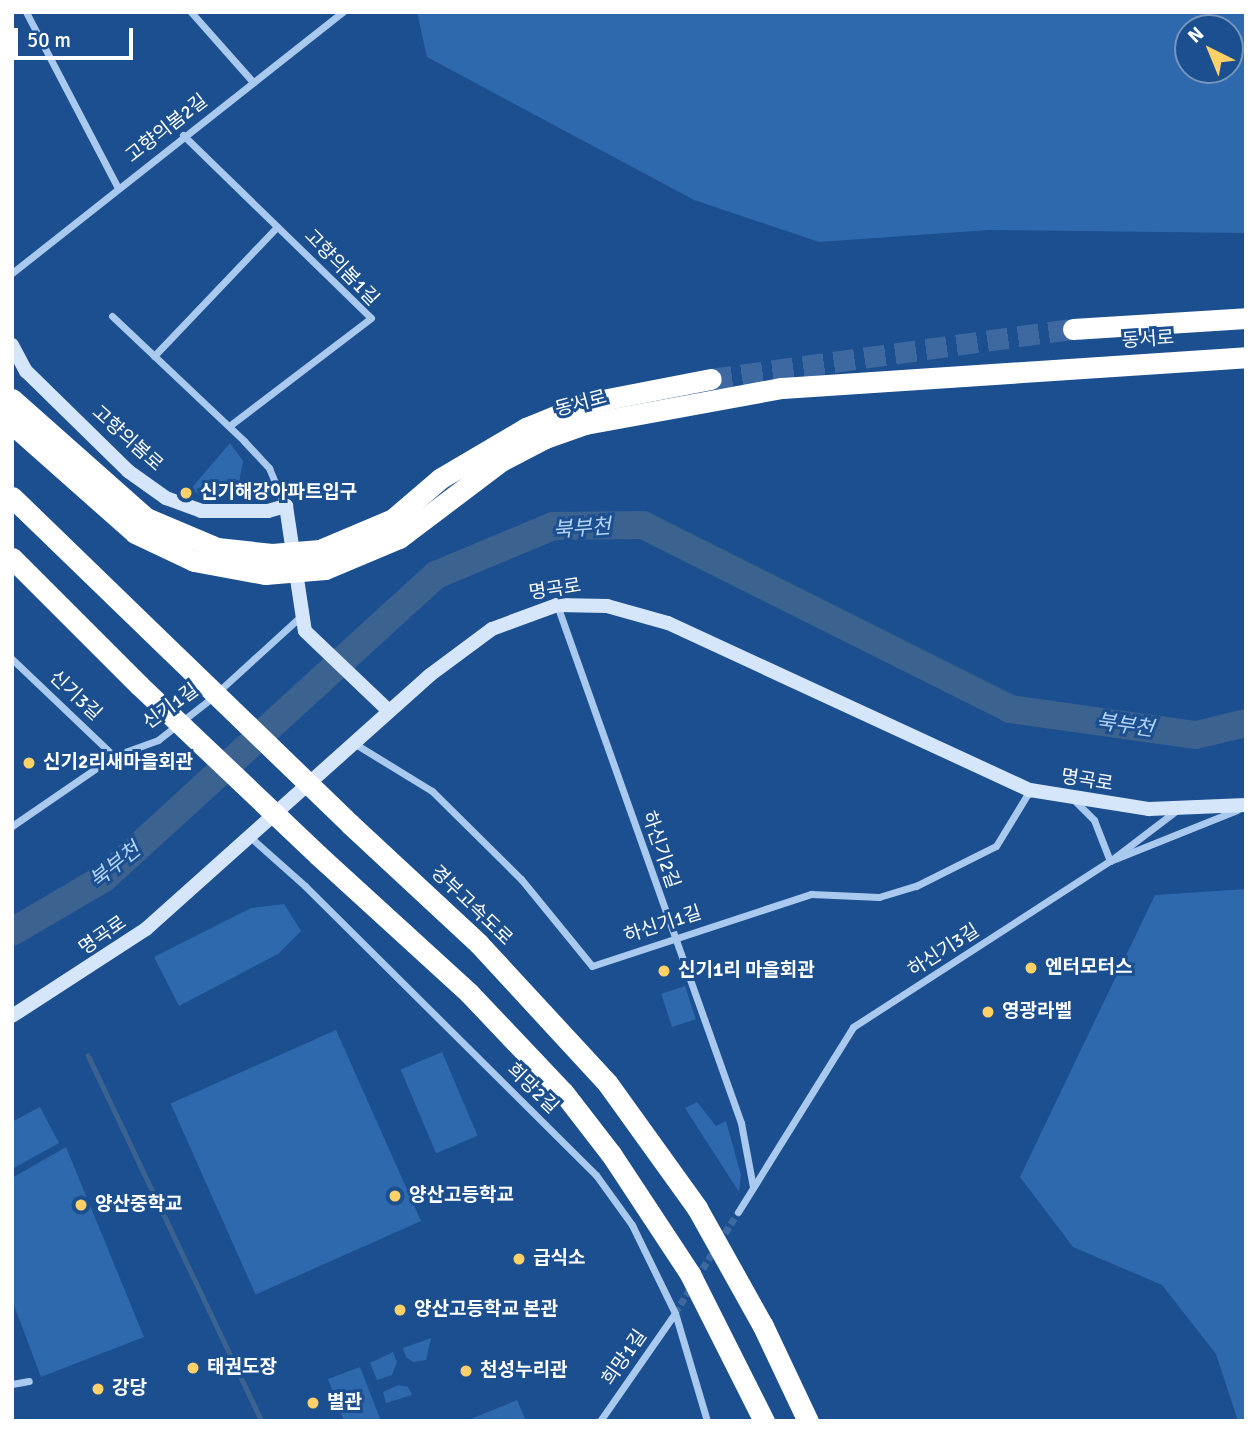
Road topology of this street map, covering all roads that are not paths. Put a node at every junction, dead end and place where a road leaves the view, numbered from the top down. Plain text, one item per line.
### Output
1 (26, 12) edge
2 (191, 12) edge
3 (343, 12) edge
4 (254, 82) junction
5 (183, 135) junction
6 (118, 188) junction
7 (277, 227) junction
8 (12, 273) edge
9 (112, 316) dead end
10 (1246, 318) edge
11 (1073, 329) tunnel mouth
12 (12, 345) edge
13 (154, 356) junction
14 (1246, 356) edge
15 (710, 379) tunnel mouth
16 (12, 399) edge
17 (12, 424) edge
18 (229, 426) junction
19 (12, 497) edge
20 (286, 506) junction
21 (12, 558) edge
22 (323, 559) junction
23 (557, 605) junction
24 (300, 617) junction
25 (13, 662) edge
26 (388, 710) junction
27 (351, 741) junction
28 (114, 756) junction
29 (1030, 790) junction
30 (1075, 801) junction
31 (1246, 806) edge
32 (1180, 808) junction
33 (12, 827) edge
34 (250, 837) junction
35 (1110, 861) junction
36 (674, 937) junction
37 (12, 1016) edge
38 (753, 1187) junction
39 (738, 1212) tunnel mouth
40 (676, 1313) junction
41 (29, 1381) dead end
42 (12, 1384) edge
43 (600, 1421) edge
44 (707, 1421) edge
45 (764, 1421) edge
46 (808, 1421) edge

1 - 6 street
2 - 4 street
3 - 4 street, 고향의봄2길
4 - 5 street, 고향의봄2길
5 - 6 street, 고향의봄2길
5 - 7 street, 고향의봄1길
6 - 8 street, 고향의봄2길
7 - 13 street
7 - 18 street, 고향의봄1길
9 - 13 street
10 - 11 highway, 동서로
12 - 20 main road, 고향의봄로
13 - 18 street
14 - 22 highway, 동서로
15 - 22 highway, 동서로
16 - 22 highway, 동서로, bridge
17 - 22 highway, 동서로, bridge
18 - 20 street
19 - 46 highway, 경부고속도로, bridge
20 - 24 main road
21 - 45 highway, bridge
23 - 26 main road, 명곡로
23 - 29 main road, 명곡로
23 - 36 street, 하신기2길
24 - 26 main road
24 - 28 street, 신기1길
25 - 28 street, 신기3길
26 - 27 main road, 명곡로
27 - 34 main road, 명곡로
27 - 36 street, 하신기1길
28 - 33 street, 신기1길
29 - 30 main road, 명곡로
29 - 36 street, 하신기1길
30 - 32 main road, 명곡로
30 - 35 street
31 - 32 main road, 명곡로
31 - 35 street, 하신기3길
32 - 35 street
34 - 37 main road, 명곡로
34 - 40 street, 희망2길
35 - 38 street, 하신기3길
36 - 38 street, 하신기2길
38 - 39 street, 하신기3길
40 - 43 street, 희망1길
40 - 44 street, 희망2길
41 - 42 street

